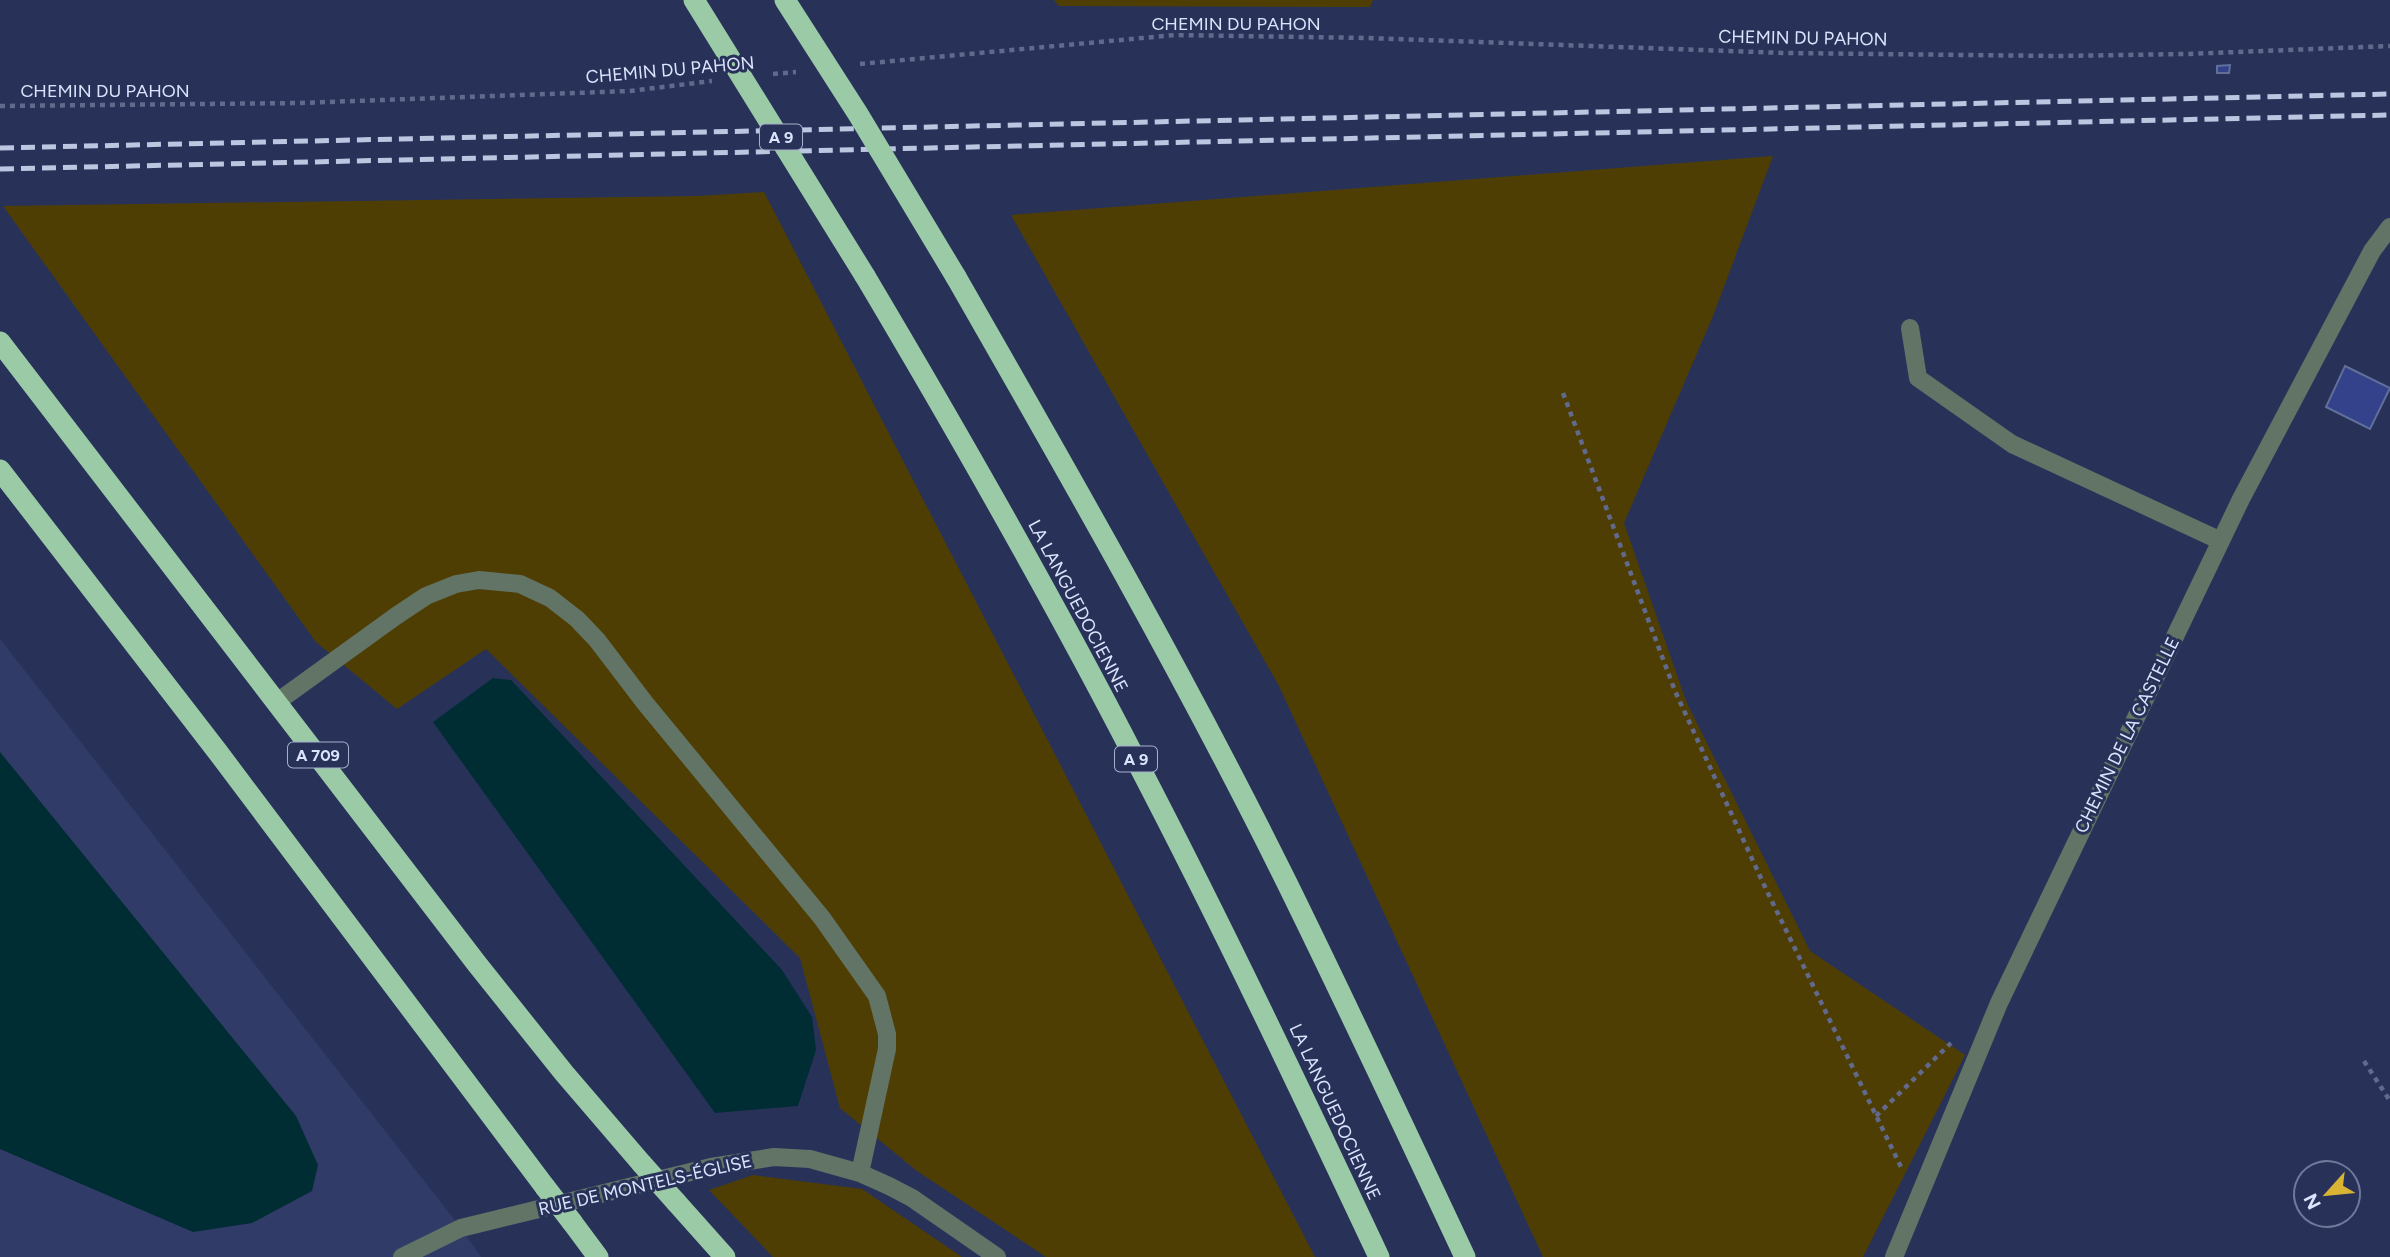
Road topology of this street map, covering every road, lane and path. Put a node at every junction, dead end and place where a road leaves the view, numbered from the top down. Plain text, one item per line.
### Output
1 (694, 0) edge
2 (785, 0) edge
3 (2390, 46) edge
4 (848, 66) dead end
5 (807, 70) dead end
6 (766, 75) dead end
7 (725, 80) dead end
8 (0, 106) edge
9 (2390, 227) edge
10 (1910, 328) dead end
11 (0, 342) edge
12 (1563, 393) dead end
13 (0, 470) edge
14 (2221, 541) junction
15 (277, 702) junction
16 (1955, 1039) dead end
17 (2364, 1061) dead end
18 (2390, 1101) edge
19 (1876, 1116) junction
20 (860, 1173) junction
21 (1917, 1201) junction
22 (402, 1257) edge
23 (598, 1257) edge
24 (725, 1257) edge
25 (997, 1257) edge
26 (1379, 1257) edge
27 (1465, 1257) edge
28 (1894, 1257) edge

1 - 26 highway, LA LANGUEDOCIENNE / A 9, bridge
2 - 27 highway, bridge
3 - 4 path, CHEMIN DU PAHON
5 - 6 path, CHEMIN DU PAHON
7 - 8 path, CHEMIN DU PAHON
9 - 14 street, CHEMIN DE LA CASTELLE
10 - 14 street
11 - 15 highway, A 709
12 - 19 path
13 - 23 highway, bridge
14 - 21 street, CHEMIN DE LA CASTELLE
15 - 20 street
15 - 24 highway, A 709, bridge
16 - 19 path
17 - 18 path
19 - 21 path
20 - 22 street, RUE DE MONTELS-ÉGLISE
20 - 25 street, RUE DE MONTELS-ÉGLISE
21 - 28 street, CHEMIN DE LA CASTELLE

